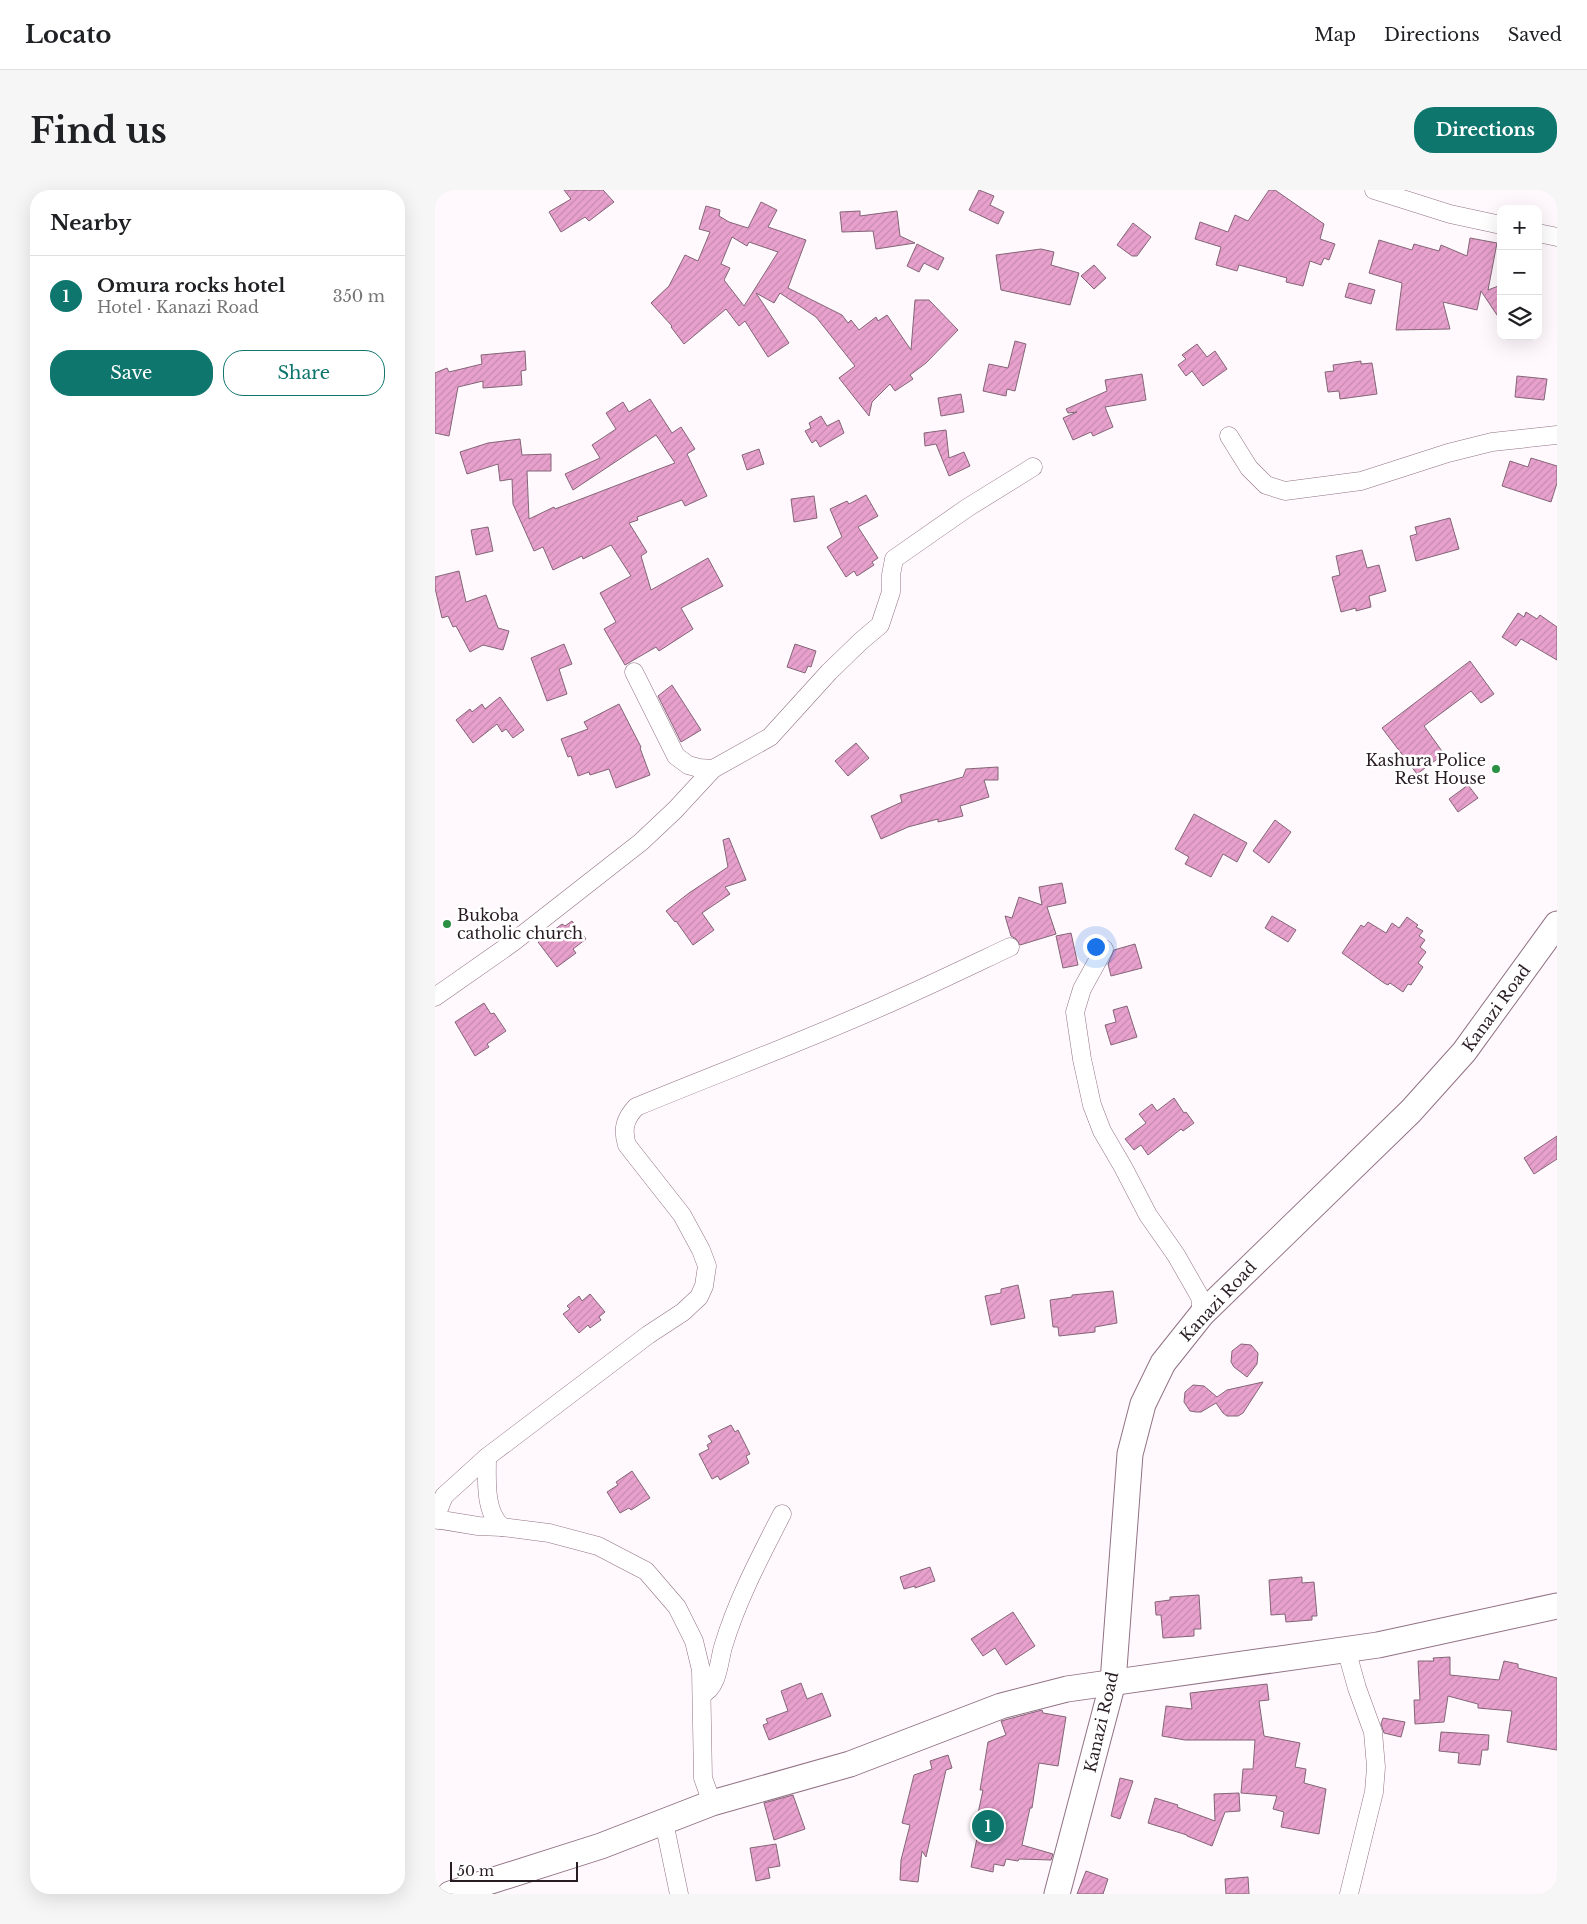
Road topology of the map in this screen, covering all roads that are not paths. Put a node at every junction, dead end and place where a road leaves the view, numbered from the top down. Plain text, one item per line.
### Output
1 (1374, 190) edge
2 (1497, 224) edge
3 (1542, 234) edge
4 (1557, 236) edge
5 (1229, 436) dead end
6 (1557, 436) edge
7 (1033, 466) dead end
8 (633, 672) dead end
9 (713, 768) junction
10 (1557, 924) edge
11 (1010, 947) dead end
12 (1104, 949) dead end
13 (435, 997) edge
14 (1202, 1314) junction
15 (487, 1457) junction
16 (782, 1514) dead end
17 (437, 1519) edge
18 (502, 1527) junction
19 (1557, 1606) edge
20 (1346, 1649) junction
21 (1113, 1682) junction
22 (703, 1694) junction
23 (712, 1803) junction
24 (664, 1822) junction
25 (450, 1894) edge
26 (679, 1894) edge
27 (1057, 1894) edge
28 (1349, 1894) edge

1 - 2 street
3 - 4 street
5 - 6 street
7 - 9 street
8 - 9 street
9 - 13 street
10 - 14 street, Kanazi Road
11 - 15 street
12 - 14 street
14 - 21 street, Kanazi Road
15 - 17 street
15 - 18 street
16 - 22 street
17 - 18 street
18 - 22 street
19 - 20 street
20 - 21 street
20 - 28 street
21 - 23 street
21 - 27 street, Kanazi Road
22 - 23 street
23 - 24 street
24 - 25 street
24 - 26 street

